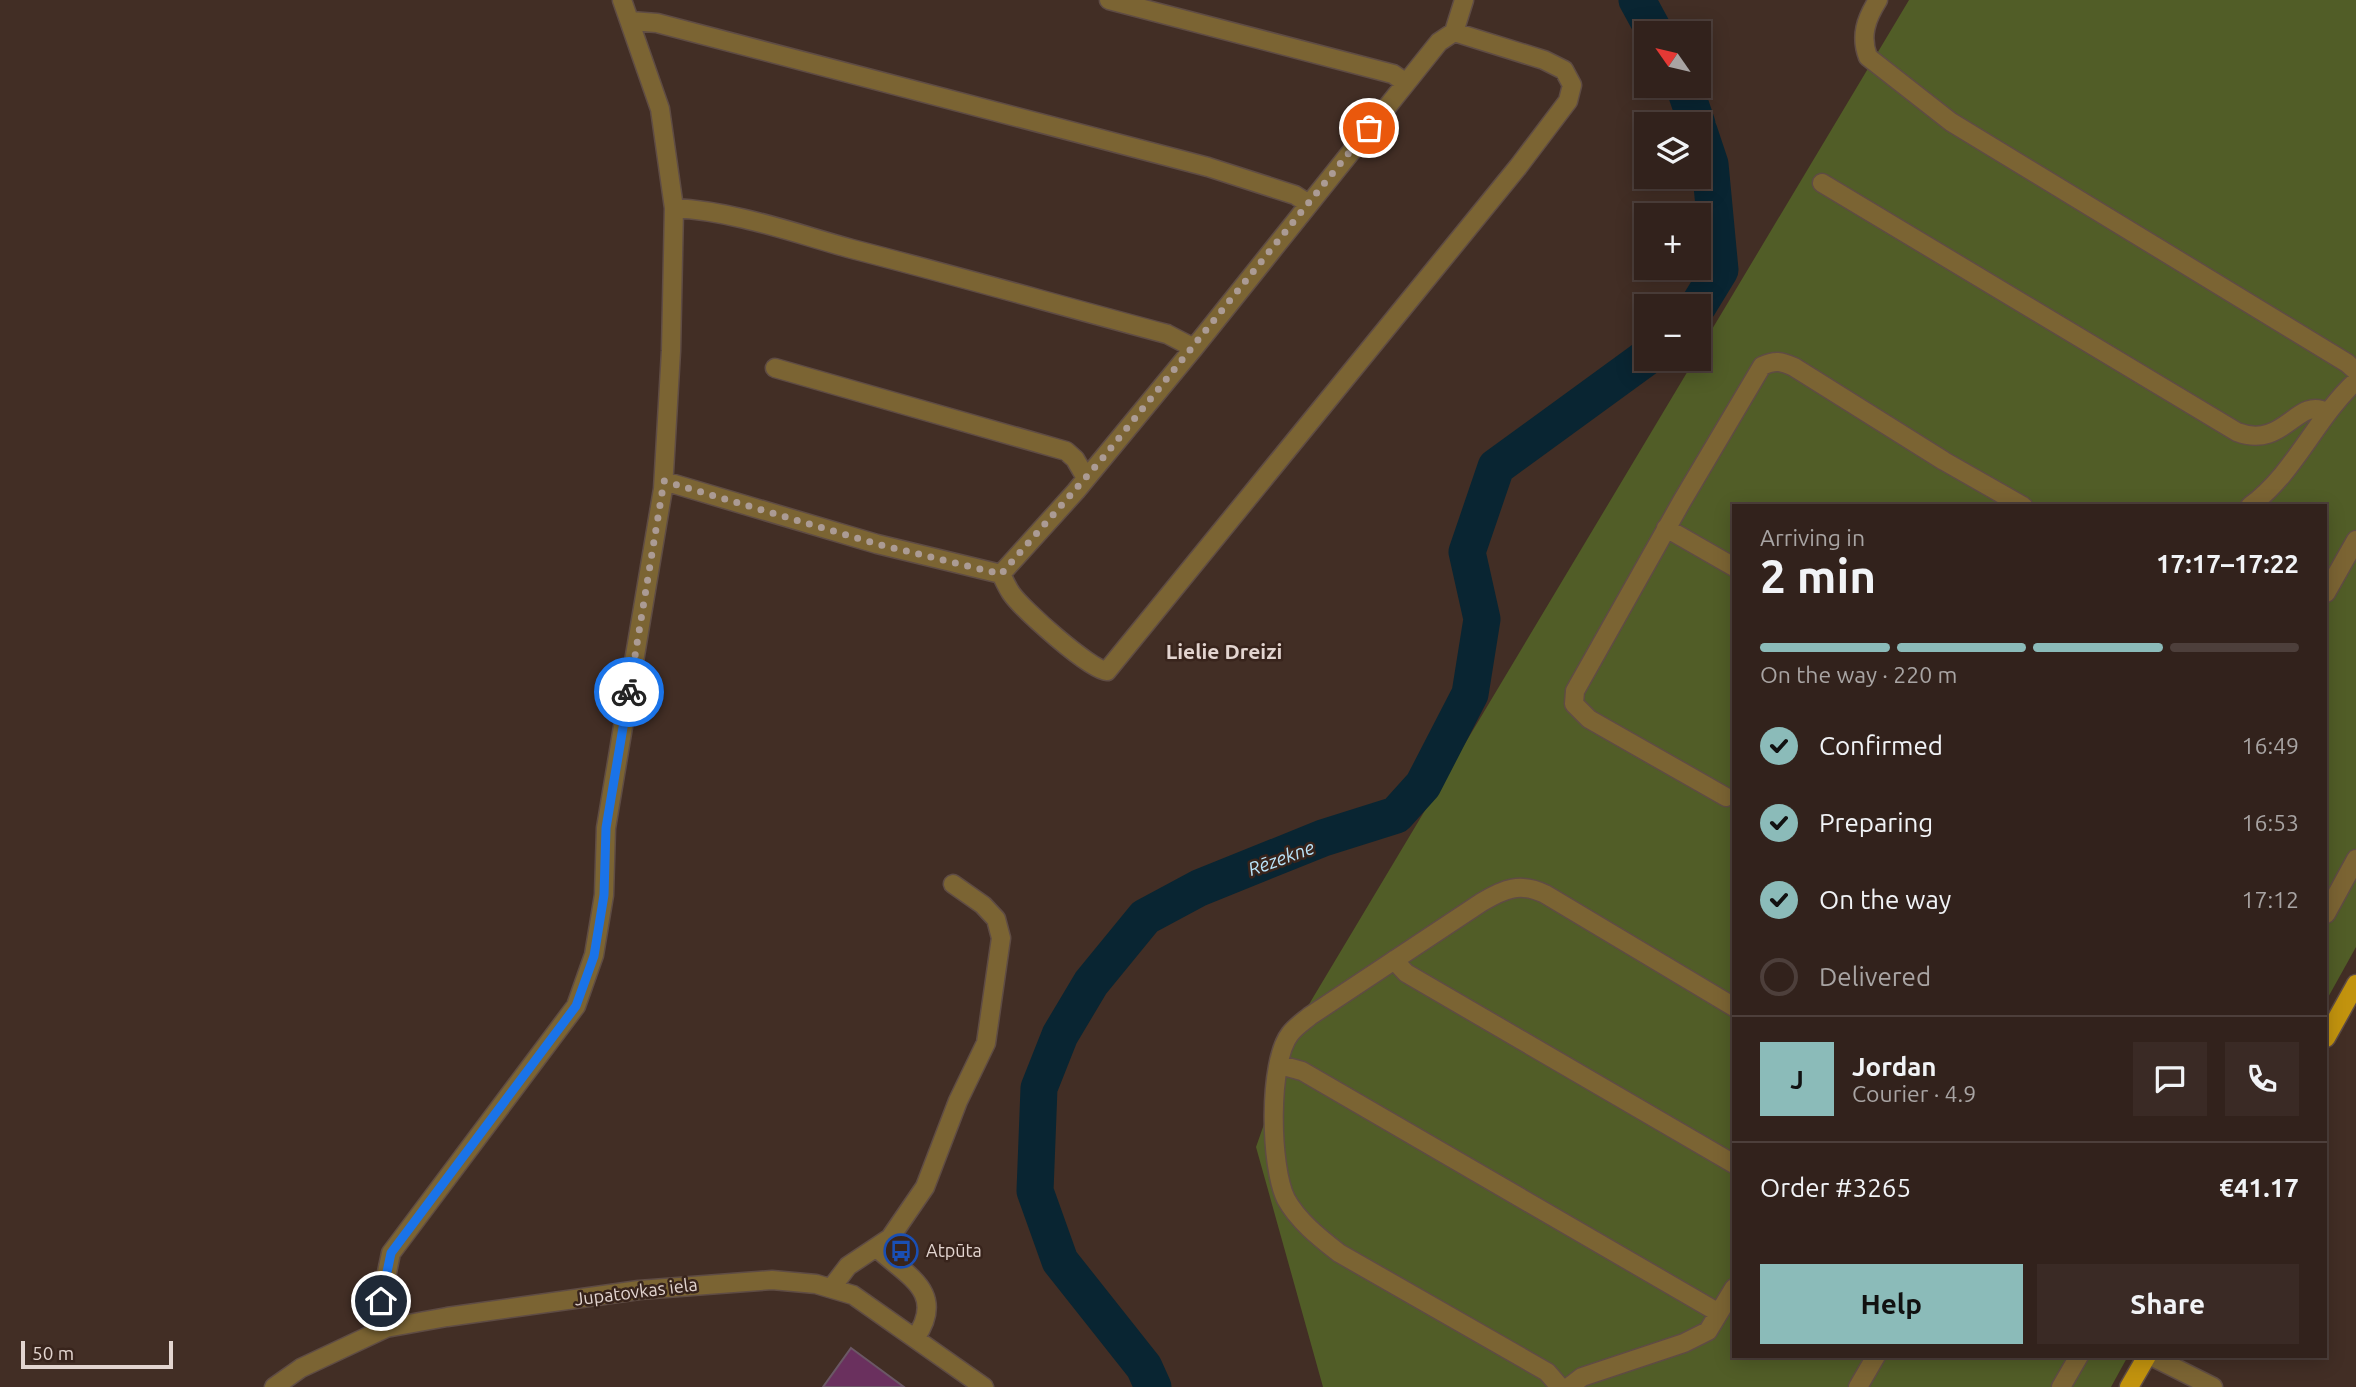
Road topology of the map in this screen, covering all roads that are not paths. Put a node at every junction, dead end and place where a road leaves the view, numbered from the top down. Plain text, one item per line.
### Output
1 (622, 0) edge
2 (1109, 0) edge
3 (1464, 0) edge
4 (1878, 0) edge
5 (631, 22) junction
6 (1454, 32) junction
7 (1406, 83) junction
8 (1822, 183) dead end
9 (1308, 204) junction
10 (674, 208) junction
11 (1194, 348) junction
12 (775, 368) dead end
13 (2356, 371) edge
14 (2356, 381) edge
15 (2326, 412) junction
16 (1086, 478) junction
17 (664, 481) junction
18 (2019, 504) edge
19 (2253, 504) edge
20 (1666, 528) junction
21 (2356, 540) edge
22 (1732, 566) edge
23 (1001, 574) junction
24 (2327, 591) edge
25 (1726, 797) dead end
26 (2356, 859) edge
27 (953, 884) dead end
28 (2327, 912) edge
29 (1394, 960) junction
30 (2356, 984) edge
31 (1732, 1006) edge
32 (2327, 1036) edge
33 (1280, 1065) junction
34 (1732, 1163) edge
35 (877, 1248) junction
36 (832, 1287) junction
37 (1732, 1291) edge
38 (1719, 1313) junction
39 (386, 1328) junction
40 (916, 1337) junction
41 (1875, 1358) edge
42 (2078, 1358) edge
43 (2148, 1358) edge
44 (2153, 1358) edge
45 (274, 1387) edge
46 (984, 1387) edge
47 (1560, 1387) edge
48 (1569, 1387) edge
49 (1858, 1387) edge
50 (2061, 1387) edge
51 (2129, 1387) edge
52 (2213, 1387) edge

1 - 5 street
2 - 7 street
3 - 6 street
4 - 13 street
5 - 9 street
5 - 10 street
6 - 7 street
6 - 23 street
7 - 9 street
8 - 15 street
9 - 11 street
10 - 11 street
10 - 17 street
11 - 16 street
12 - 16 street
14 - 15 street
15 - 19 street
16 - 23 street
17 - 23 street
17 - 39 street
18 - 20 street
20 - 22 street
20 - 25 street
21 - 24 street
26 - 28 street
27 - 35 street
29 - 31 street
29 - 33 street
29 - 34 street
30 - 32 main road
33 - 38 street
33 - 47 street
35 - 36 street
35 - 40 street
36 - 39 street, Jupatovkas iela
36 - 40 street, Jupatovkas iela
37 - 38 street
38 - 48 street
39 - 45 street, Jupatovkas iela
40 - 46 street, Jupatovkas iela
41 - 49 street
42 - 50 street
43 - 51 main road
44 - 52 street

